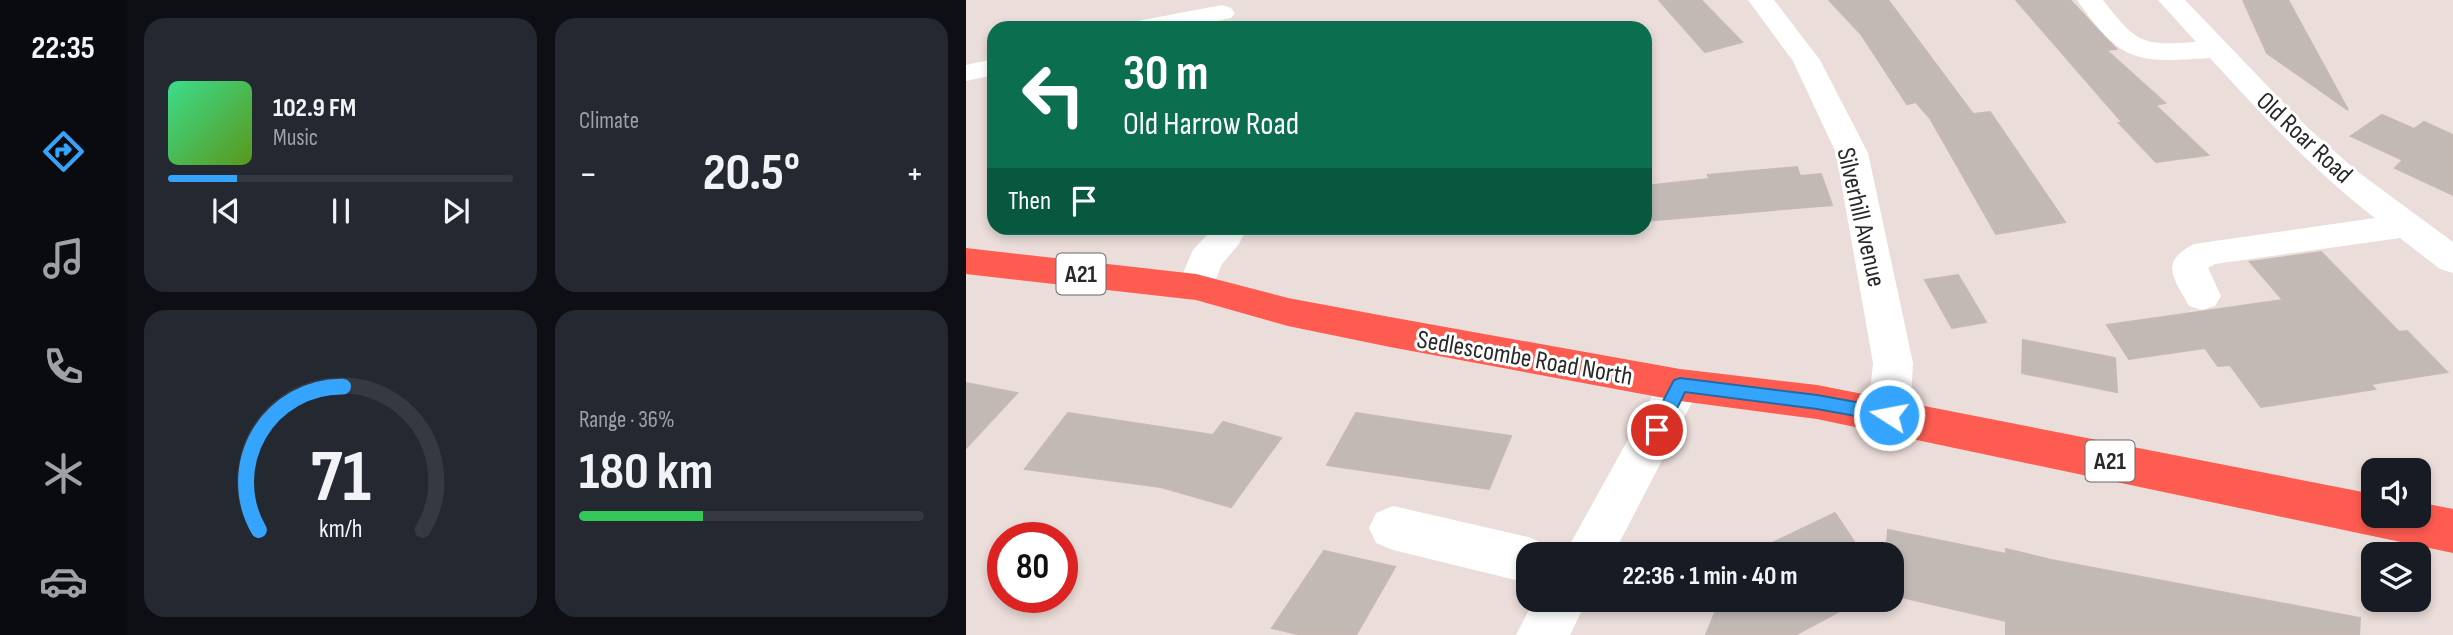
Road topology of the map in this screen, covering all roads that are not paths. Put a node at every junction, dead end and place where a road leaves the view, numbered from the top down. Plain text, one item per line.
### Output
1 (1761, 0) edge
2 (2090, 0) edge
3 (2171, 0) edge
4 (1222, 14) edge
5 (1182, 21) edge
6 (2216, 49) junction
7 (987, 68) edge
8 (966, 73) edge
9 (2408, 225) junction
10 (1227, 235) edge
11 (2453, 260) edge
12 (966, 261) edge
13 (1196, 287) junction
14 (2202, 296) dead end
15 (1680, 385) junction
16 (1889, 415) junction
17 (2361, 512) edge
18 (2431, 526) edge
19 (1393, 528) dead end
20 (2453, 531) edge
21 (1595, 542) edge
22 (1516, 557) edge
23 (1555, 612) edge
24 (1542, 635) edge

1 - 16 street, Silverhill Avenue
2 - 6 street
3 - 6 street, Old Roar Road
4 - 5 street
6 - 9 street, Old Roar Road
7 - 8 street
9 - 11 street, Old Roar Road
9 - 14 street
10 - 13 street
12 - 13 highway, Sedlescombe Road North / A21
13 - 15 highway, Sedlescombe Road North / A21
15 - 16 highway, Sedlescombe Road North / A21
15 - 21 street
16 - 17 highway, Sedlescombe Road North / A21
18 - 20 highway
19 - 22 street
23 - 24 street

